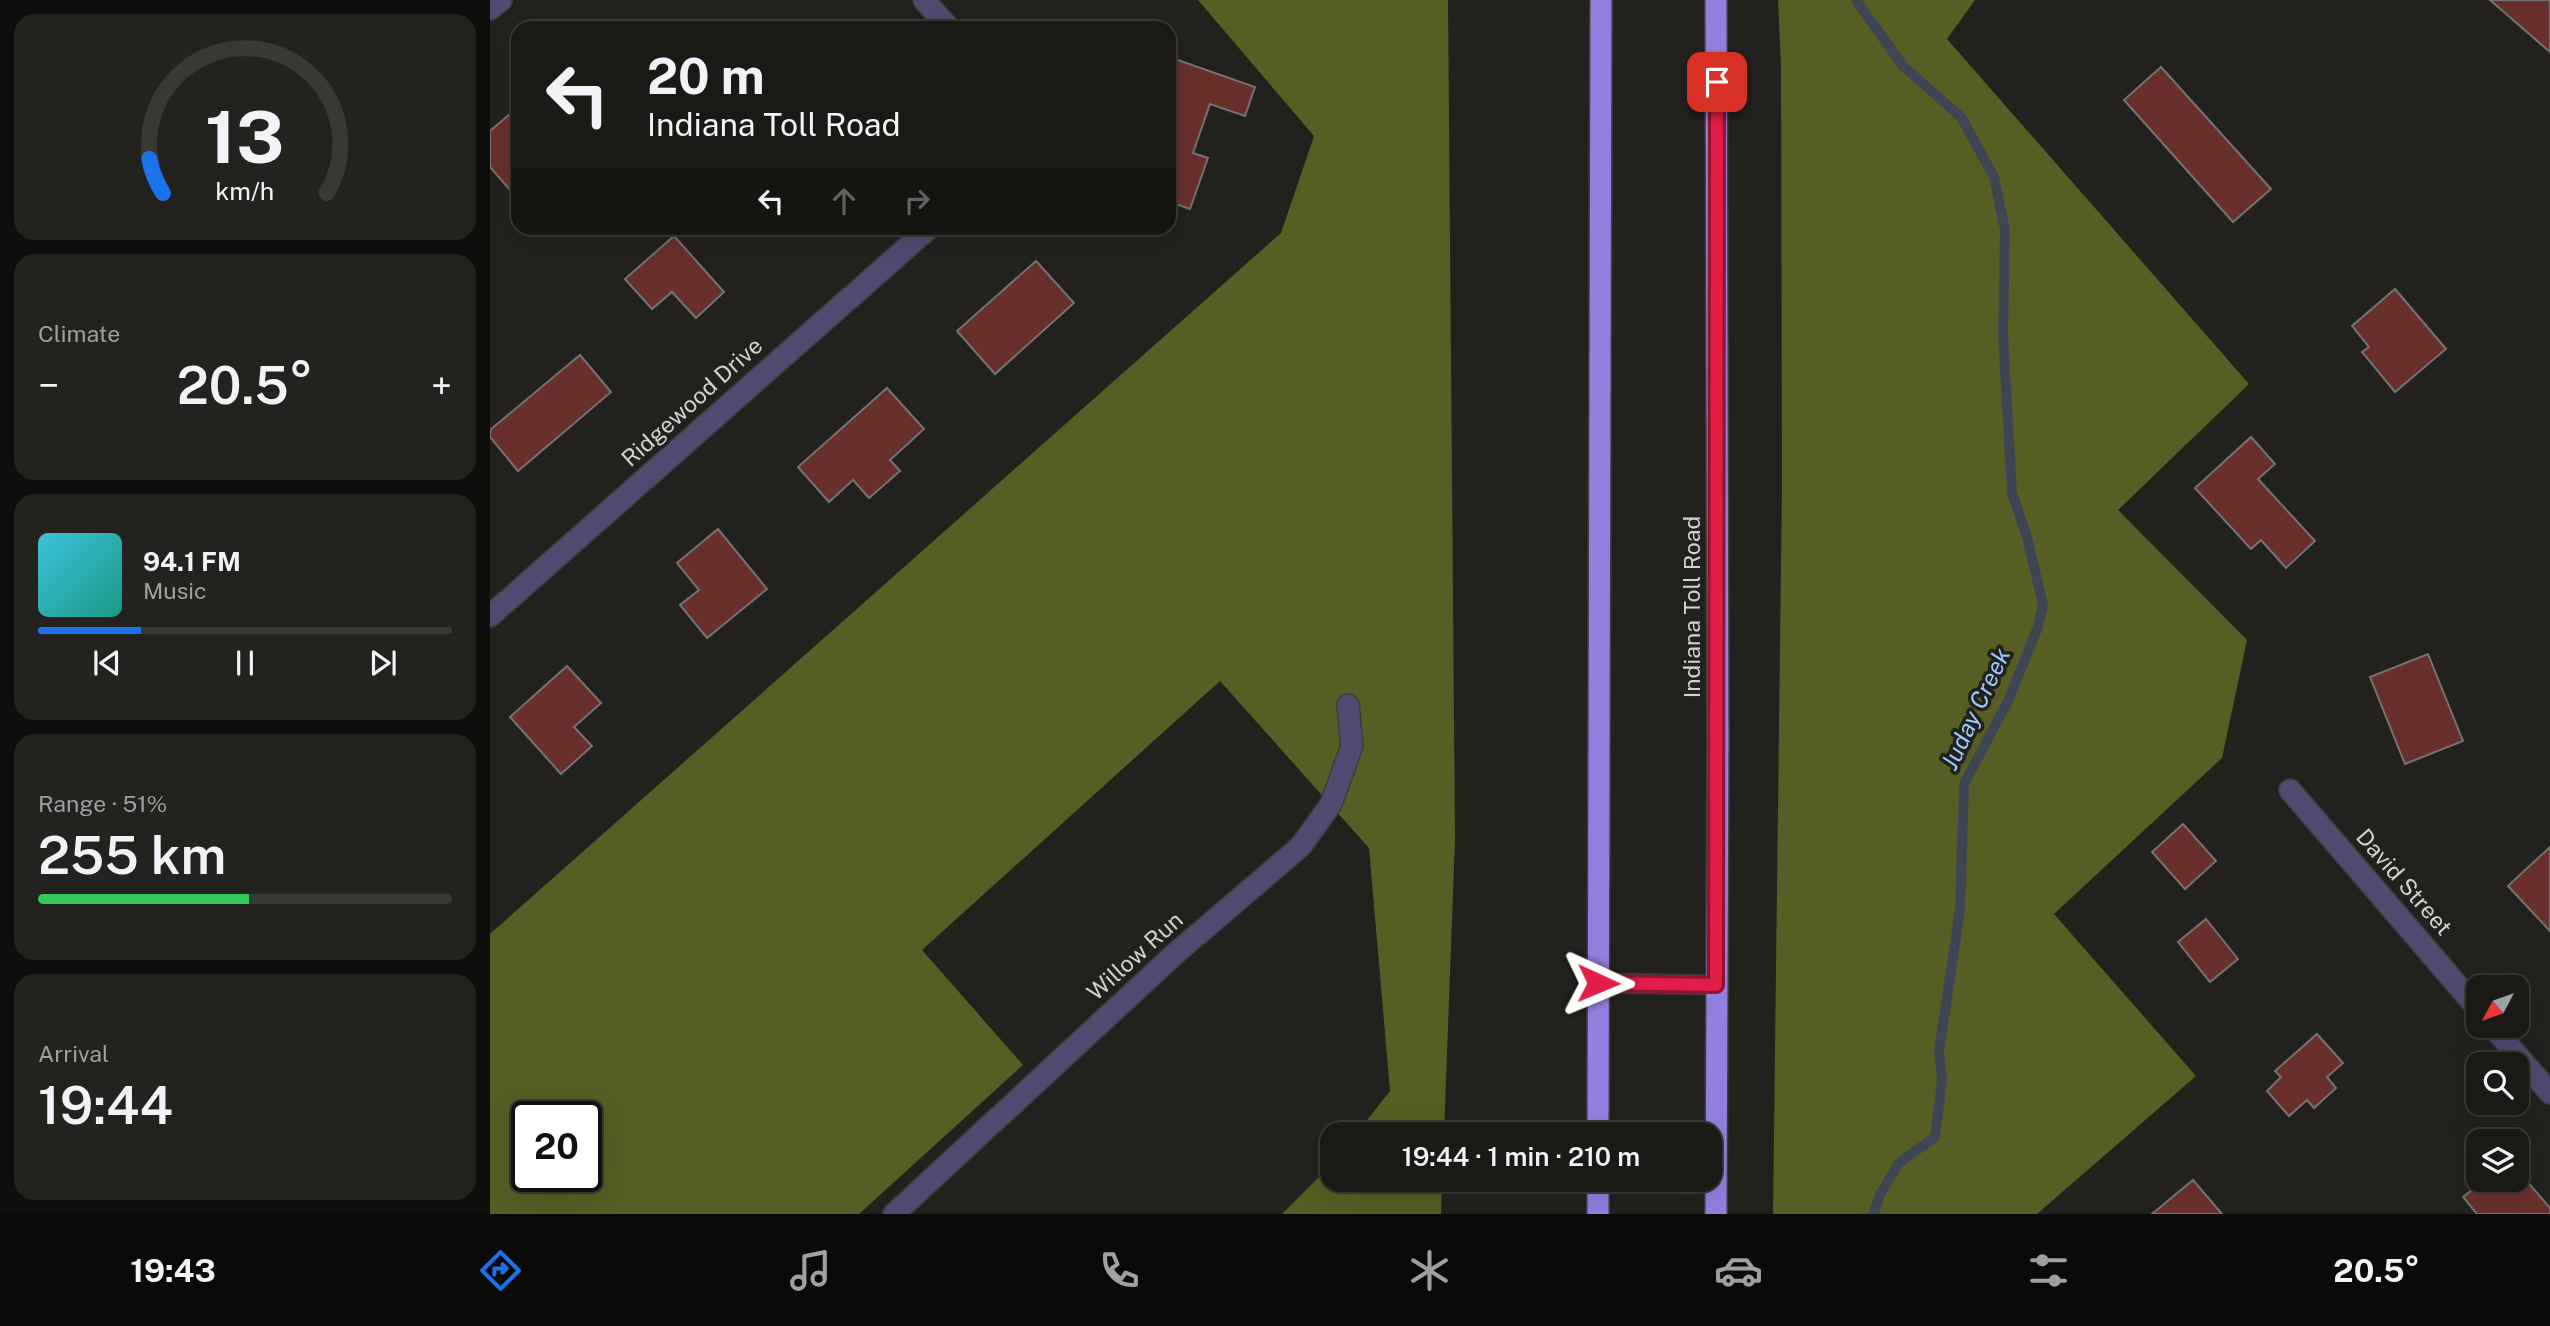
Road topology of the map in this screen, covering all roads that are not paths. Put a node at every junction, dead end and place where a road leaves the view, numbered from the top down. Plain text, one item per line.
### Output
1 (500, 0) edge
2 (924, 0) edge
3 (1601, 0) edge
4 (1716, 0) edge
5 (490, 9) edge
6 (943, 21) edge
7 (921, 235) edge
8 (490, 616) edge
9 (1348, 705) dead end
10 (2291, 790) dead end
11 (1598, 983) junction
12 (1716, 985) junction
13 (2466, 995) edge
14 (2502, 1038) edge
15 (2550, 1093) edge
16 (1598, 1122) edge
17 (1598, 1192) edge
18 (894, 1214) edge
19 (1598, 1214) edge
20 (1716, 1214) edge

1 - 5 street
2 - 6 street
3 - 11 highway
4 - 12 highway, Indiana Toll Road
7 - 8 street, Ridgewood Drive
9 - 18 street, Willow Run
10 - 13 street, David Street
11 - 12 lane
11 - 16 highway
12 - 20 highway, Indiana Toll Road
14 - 15 street
17 - 19 highway

